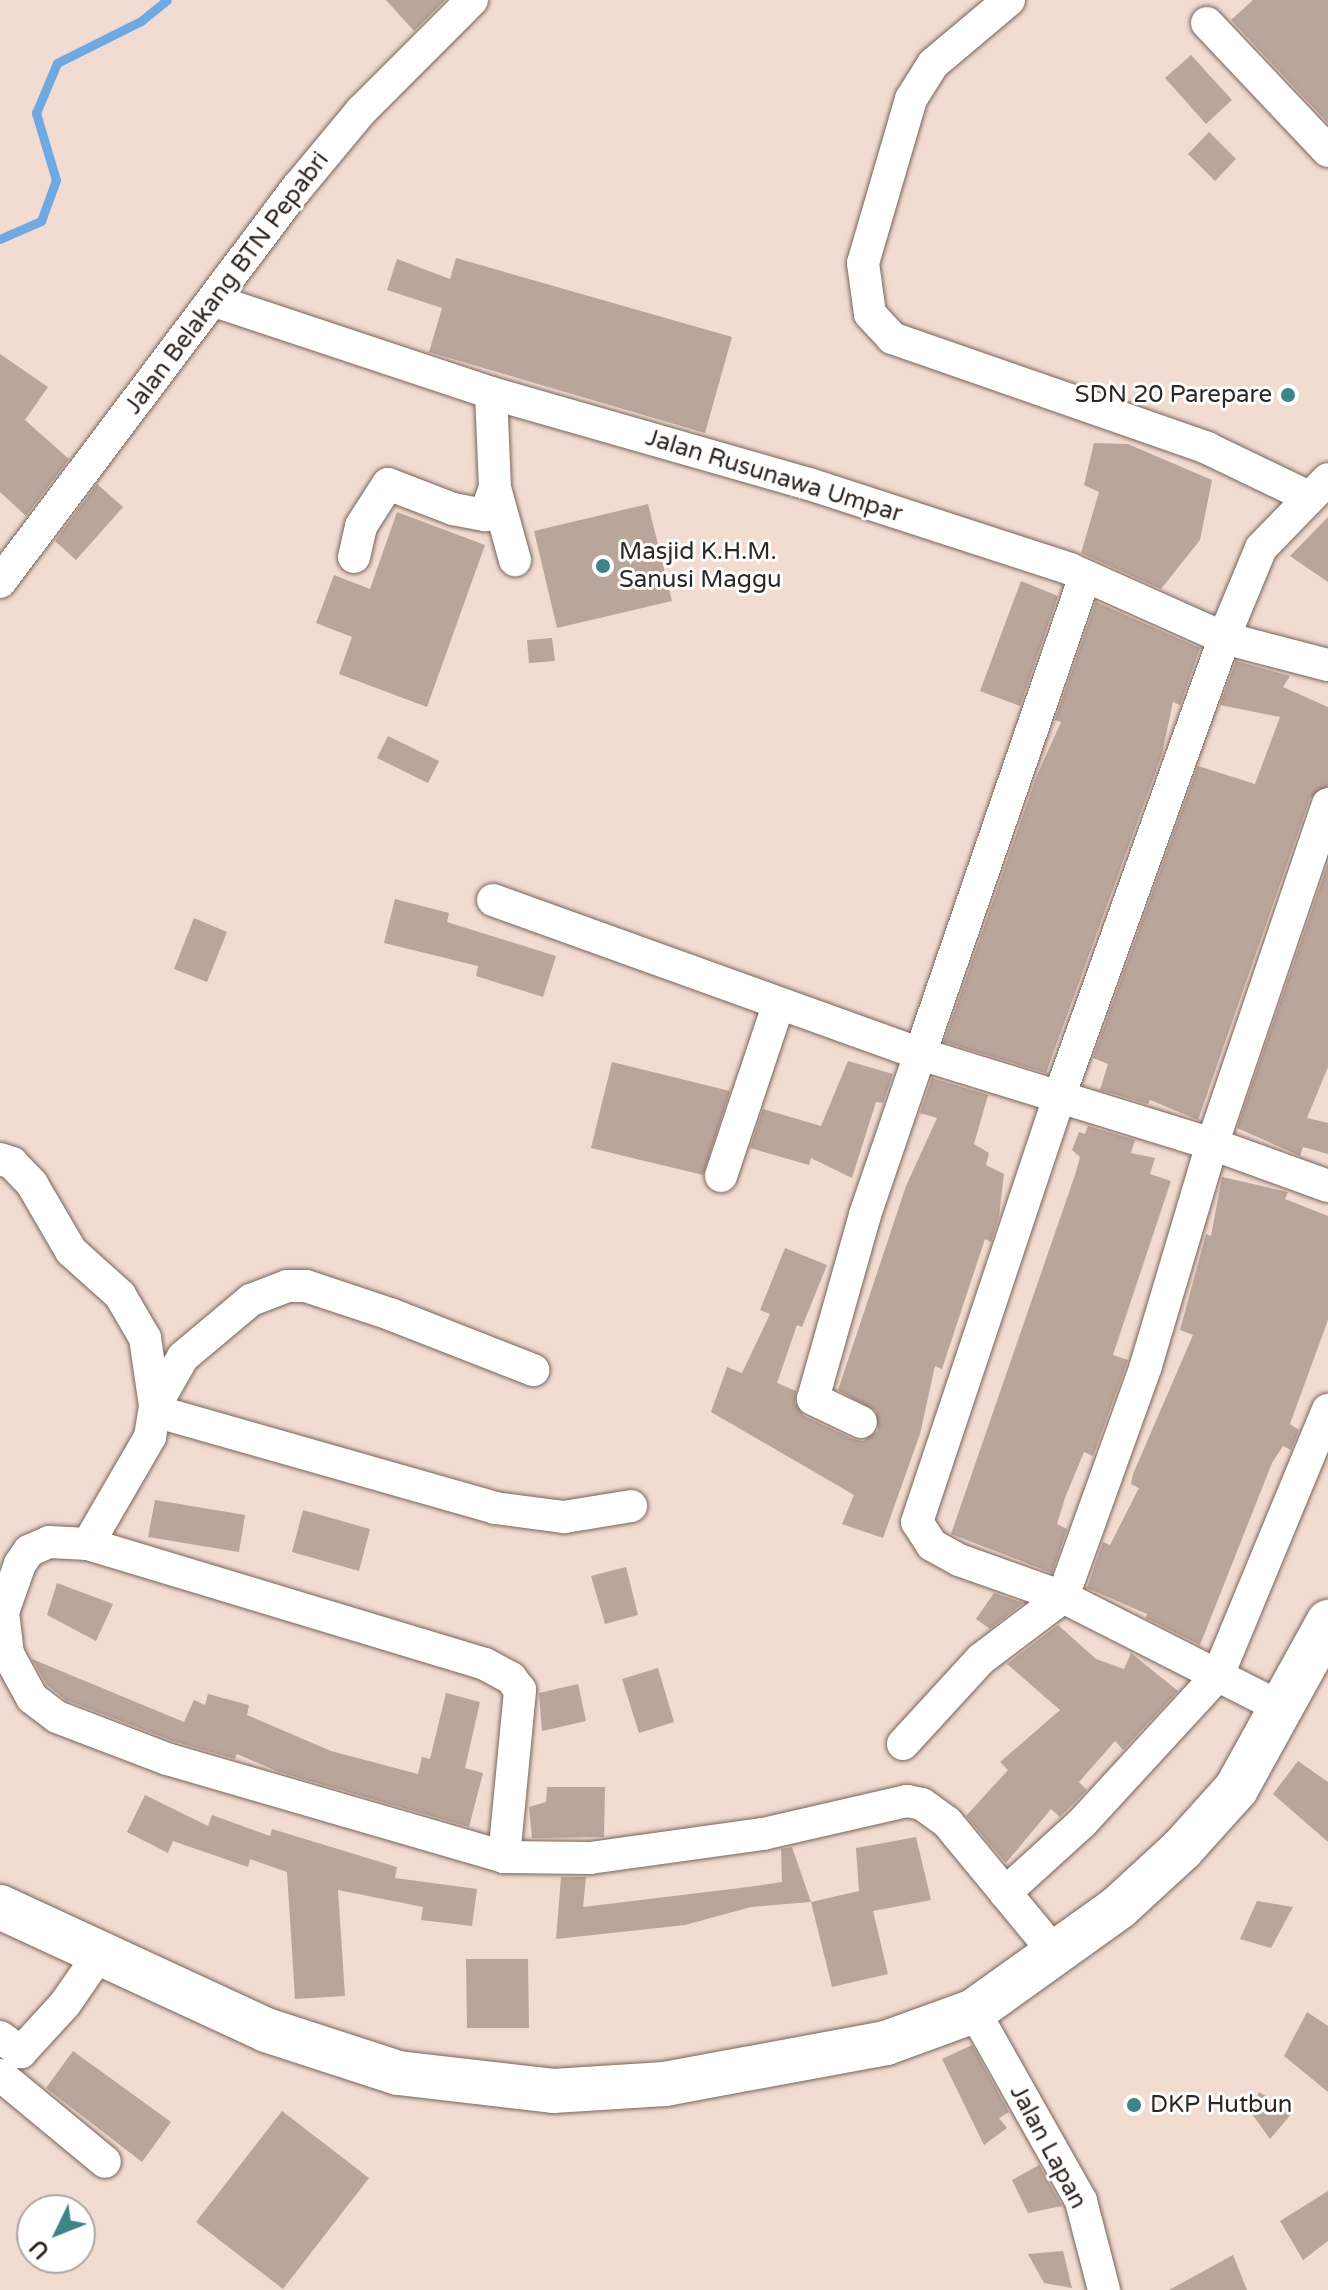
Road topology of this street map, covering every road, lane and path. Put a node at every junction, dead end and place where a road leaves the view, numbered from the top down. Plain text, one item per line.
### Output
1 (472, 0) edge
2 (1009, 0) edge
3 (1207, 23) dead end
4 (1328, 151) edge
5 (215, 301) junction
6 (491, 393) junction
7 (495, 488) junction
8 (1318, 488) edge
9 (354, 557) dead end
10 (515, 560) dead end
11 (1085, 576) junction
12 (0, 582) edge
13 (1224, 638) junction
14 (1328, 665) edge
15 (1328, 804) edge
16 (493, 900) dead end
17 (778, 1006) junction
18 (920, 1054) junction
19 (1059, 1097) junction
20 (1212, 1144) junction
21 (0, 1159) edge
22 (721, 1176) dead end
23 (1328, 1186) edge
24 (533, 1370) dead end
25 (155, 1408) junction
26 (1328, 1410) edge
27 (861, 1422) dead end
28 (631, 1506) dead end
29 (88, 1544) junction
30 (1063, 1597) junction
31 (1326, 1632) edge
32 (1218, 1675) junction
33 (1284, 1709) junction
34 (903, 1744) dead end
35 (504, 1857) junction
36 (1005, 1893) junction
37 (0, 1907) edge
38 (1056, 1954) junction
39 (99, 1955) junction
40 (974, 2011) junction
41 (5, 2059) edge
42 (105, 2162) dead end
43 (1104, 2290) edge

1 - 5 street, Jalan Belakang BTN Pepabri
2 - 8 street
3 - 4 street
5 - 6 street, Jalan Rusunawa Umpar
5 - 12 street, Jalan Belakang BTN Pepabri
6 - 7 street
6 - 11 street, Jalan Rusunawa Umpar
7 - 9 street
7 - 10 street
8 - 13 street
11 - 13 street, Jalan Rusunawa Umpar
11 - 18 street
13 - 14 street, Jalan Rusunawa Umpar
13 - 19 street
15 - 20 street
16 - 17 street
17 - 18 street
17 - 22 street
18 - 19 street
18 - 27 street
19 - 20 street
19 - 30 street
20 - 23 street
20 - 30 street
21 - 25 street
24 - 25 street
25 - 28 street
25 - 29 street
26 - 32 street
29 - 35 street
29 - 35 street
30 - 32 street
30 - 34 street
31 - 33 highway
32 - 33 street
32 - 36 street
33 - 38 highway
35 - 36 street
36 - 38 street
37 - 39 highway
38 - 40 highway
39 - 40 highway
39 - 41 street
40 - 43 street, Jalan Lapan
41 - 42 street

